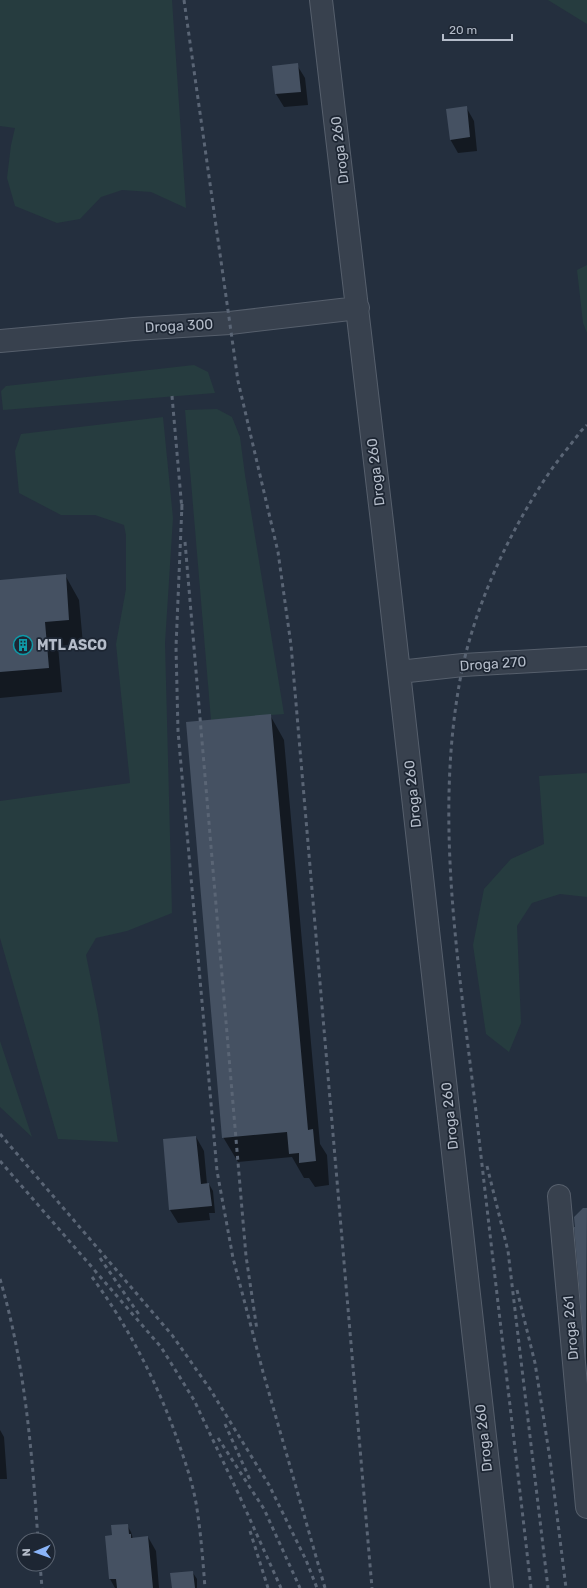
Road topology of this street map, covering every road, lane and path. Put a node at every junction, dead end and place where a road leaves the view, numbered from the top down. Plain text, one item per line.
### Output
1 (321, 0) edge
2 (358, 308) junction
3 (0, 341) edge
4 (587, 658) edge
5 (399, 672) junction
6 (560, 1196) dead end
7 (587, 1507) edge
8 (502, 1588) edge

1 - 2 lane, Droga 260
2 - 3 lane, Droga 300
2 - 5 lane, Droga 260
4 - 5 lane, Droga 270
5 - 8 lane, Droga 260
6 - 7 lane, Droga 261

